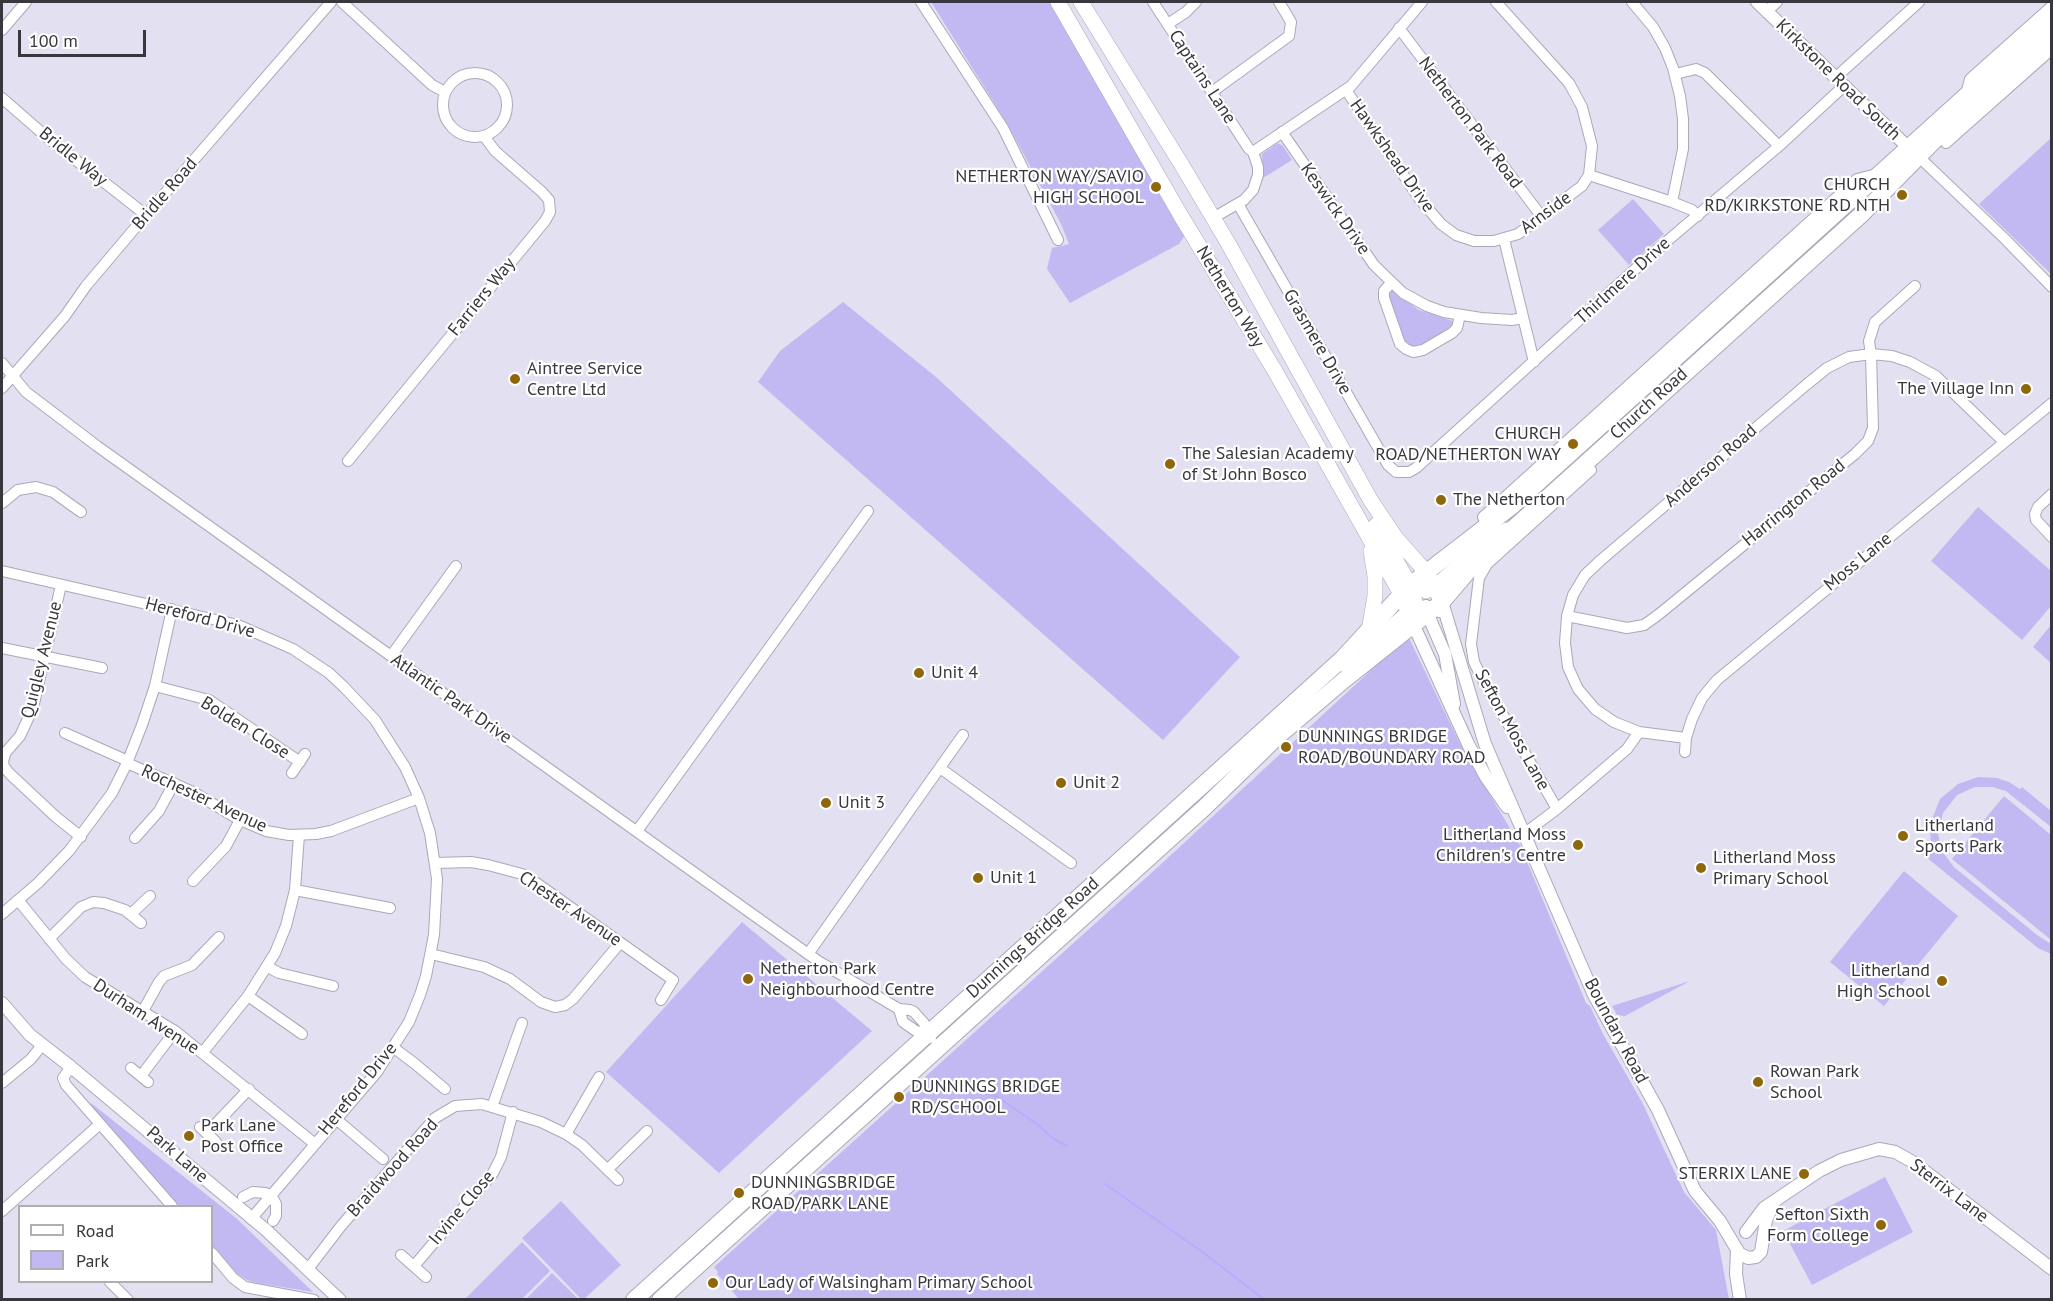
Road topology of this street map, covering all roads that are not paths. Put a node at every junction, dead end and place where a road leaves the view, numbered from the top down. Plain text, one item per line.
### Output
1 (26, 2) edge
2 (331, 2) edge
3 (342, 2) edge
4 (921, 2) edge
5 (1058, 2) edge
6 (1081, 2) edge
7 (1153, 2) edge
8 (1196, 2) edge
9 (1279, 2) edge
10 (1422, 2) edge
11 (1496, 2) edge
12 (1632, 2) edge
13 (1757, 2) edge
14 (1777, 2) edge
15 (1919, 2) edge
16 (2052, 6) edge
17 (1767, 11) junction
18 (2052, 18) edge
19 (1167, 24) junction
20 (1399, 28) junction
21 (2, 30) edge
22 (2052, 35) edge
23 (2052, 49) edge
24 (1675, 74) junction
25 (2008, 81) junction
26 (1839, 82) junction
27 (1346, 90) junction
28 (445, 92) junction
29 (1212, 92) junction
30 (1966, 95) junction
31 (2, 98) edge
32 (1958, 126) junction
33 (1282, 132) junction
34 (484, 136) junction
35 (1946, 143) dead end
36 (1779, 146) junction
37 (1253, 152) junction
38 (1914, 152) junction
39 (1589, 175) junction
40 (1672, 202) junction
41 (1238, 204) junction
42 (1863, 213) junction
43 (146, 215) junction
44 (1698, 216) junction
45 (1542, 217) junction
46 (1213, 219) junction
47 (1504, 239) junction
48 (1058, 240) dead end
49 (1391, 283) junction
50 (1915, 286) dead end
51 (2052, 287) edge
52 (1460, 315) junction
53 (1524, 318) junction
54 (1871, 354) junction
55 (1534, 362) junction
56 (2, 363) edge
57 (12, 375) junction
58 (2, 388) edge
59 (2052, 403) edge
60 (2004, 442) junction
61 (348, 461) dead end
62 (1402, 473) joint
63 (2052, 494) edge
64 (2, 503) edge
65 (81, 512) dead end
66 (868, 512) dead end
67 (2052, 537) edge
68 (1369, 540) junction
69 (456, 566) dead end
70 (2, 571) edge
71 (1479, 578) joint
72 (61, 585) junction
73 (1419, 599) junction
74 (172, 609) junction
75 (1567, 616) junction
76 (1369, 631) junction
77 (2, 648) edge
78 (45, 656) junction
79 (391, 656) junction
80 (102, 668) dead end
81 (155, 686) junction
82 (1306, 691) junction
83 (1458, 722) junction
84 (1639, 732) junction
85 (65, 733) dead end
86 (963, 735) dead end
87 (1686, 738) junction
88 (1685, 752) dead end
89 (128, 762) junction
90 (940, 768) junction
91 (292, 772) dead end
92 (10, 774) junction
93 (2, 783) edge
94 (174, 783) junction
95 (419, 798) junction
96 (1557, 809) junction
97 (240, 820) junction
98 (637, 831) junction
99 (1525, 833) junction
100 (299, 835) junction
101 (81, 837) junction
102 (135, 838) dead end
103 (435, 863) junction
104 (1071, 863) dead end
105 (193, 881) dead end
106 (295, 890) junction
107 (150, 896) dead end
108 (18, 900) junction
109 (390, 908) dead end
110 (2, 914) edge
111 (131, 914) junction
112 (141, 923) dead end
113 (219, 937) dead end
114 (49, 939) junction
115 (620, 943) junction
116 (431, 954) junction
117 (808, 954) junction
118 (268, 967) junction
119 (333, 986) dead end
120 (248, 996) junction
121 (661, 1000) dead end
122 (2, 1003) edge
123 (143, 1011) junction
124 (522, 1023) dead end
125 (175, 1031) junction
126 (302, 1034) dead end
127 (933, 1040) junction
128 (42, 1045) junction
129 (394, 1048) junction
130 (203, 1052) junction
131 (71, 1067) junction
132 (131, 1068) dead end
133 (599, 1077) dead end
134 (2, 1083) edge
135 (249, 1089) junction
136 (445, 1089) dead end
137 (492, 1107) junction
138 (513, 1112) junction
139 (336, 1119) junction
140 (100, 1124) junction
141 (647, 1131) dead end
142 (566, 1134) junction
143 (216, 1142) dead end
144 (315, 1144) junction
145 (383, 1159) dead end
146 (608, 1169) junction
147 (618, 1180) dead end
148 (271, 1195) junction
149 (243, 1197) dead end
150 (1774, 1202) junction
151 (171, 1205) edge
152 (2, 1211) edge
153 (251, 1219) junction
154 (273, 1221) dead end
155 (1720, 1221) junction
156 (1745, 1233) junction
157 (1763, 1242) junction
158 (1737, 1248) junction
159 (213, 1254) edge
160 (401, 1255) dead end
161 (1752, 1258) junction
162 (414, 1266) junction
163 (308, 1269) junction
164 (2052, 1269) edge
165 (426, 1277) dead end
166 (112, 1283) edge
167 (1739, 1284) junction
168 (258, 1289) junction
169 (334, 1298) edge
170 (128, 1299) edge
171 (252, 1299) edge
172 (314, 1299) edge
173 (634, 1299) edge
174 (660, 1299) edge
175 (1740, 1299) edge

1 - 21 street
2 - 43 street, Bridle Road
3 - 28 street
4 - 48 street
5 - 68 main road, Netherton Way
6 - 46 main road, Netherton Way
7 - 19 street, Captains Lane
8 - 19 street
9 - 29 street
10 - 20 street
11 - 39 street
12 - 24 street
13 - 17 street, Kirkstone Road South
14 - 17 street
15 - 26 street, Thirlmere Drive
16 - 30 street, Church Road
17 - 26 street, Kirkstone Road South
18 - 30 highway, Church Road
19 - 29 street, Captains Lane
20 - 27 street
20 - 45 street, Netherton Park Road
22 - 25 highway, Church Road
23 - 25 street, Church Road
24 - 36 street
24 - 40 street
25 - 32 highway, Church Road
26 - 36 street, Thirlmere Drive
26 - 38 street, Kirkstone Road South
27 - 33 street
27 - 47 street, Hawkshead Drive
28 - 34 street
28 - 34 street
29 - 37 street, Captains Lane
30 - 38 highway, Church Road
31 - 43 street, Bridle Way
32 - 35 street, Church Road
32 - 38 highway, Church Road
33 - 37 street
33 - 49 street, Keswick Drive
34 - 61 street, Farriers Way
36 - 44 street, Thirlmere Drive
37 - 41 street
38 - 42 highway, Church Road
38 - 51 street
38 - 73 highway, Church Road
39 - 40 street
39 - 45 street, Arnside
40 - 44 street
41 - 46 street
41 - 62 street, Grasmere Drive
42 - 71 street, Church Road
42 - 73 highway, Church Road
43 - 57 street, Bridle Road
44 - 55 street, Thirlmere Drive
45 - 47 street, Arnside
46 - 73 main road, Netherton Way
47 - 53 street, Arnside
49 - 52 street, Keswick Drive
49 - 52 street
50 - 54 street, Harrington Road
52 - 53 street, Keswick Drive
53 - 55 street, Arnside
54 - 60 street, Anderson Road
54 - 75 street, Anderson Road
54 - 75 street, Harrington Road
55 - 62 street, Thirlmere Drive
56 - 57 street, Atlantic Park Drive
57 - 58 street, Bridle Road
57 - 79 street, Atlantic Park Drive
59 - 60 street, Moss Lane
60 - 87 street, Moss Lane
63 - 67 street
64 - 65 street
66 - 98 street
68 - 73 main road, Netherton Way
68 - 76 main road
69 - 79 street
70 - 72 street, Hereford Drive
71 - 96 street, Sefton Moss Lane
72 - 74 street, Hereford Drive
72 - 78 street, Quigley Avenue
73 - 76 highway, Dunnings Bridge Road
73 - 82 street
73 - 83 street, Boundary Road
73 - 83 street
73 - 99 street, Boundary Road
73 - 127 highway, Dunnings Bridge Road
74 - 81 street
74 - 95 street, Hereford Drive
75 - 84 street, Anderson Road
76 - 82 highway, Dunnings Bridge Road
77 - 78 street
78 - 80 street
78 - 92 street, Quigley Avenue
79 - 98 street, Atlantic Park Drive
81 - 89 street
81 - 91 street, Bolden Close
82 - 127 highway, Dunnings Bridge Road
83 - 99 street, Boundary Road
84 - 87 street
84 - 96 street
85 - 89 street, Rochester Avenue
86 - 90 street
87 - 88 street, Moss Lane
89 - 94 street, Rochester Avenue
89 - 101 street
90 - 104 street
90 - 117 street
92 - 93 street
92 - 101 street
94 - 97 street, Rochester Avenue
94 - 102 street
95 - 100 street, Rochester Avenue
95 - 103 street, Hereford Drive
96 - 99 street
97 - 100 street, Rochester Avenue
97 - 105 street
98 - 117 street, Atlantic Park Drive
99 - 155 street, Boundary Road
100 - 106 street
101 - 108 street
103 - 115 street, Chester Avenue
103 - 116 street, Hereford Drive
106 - 109 street
106 - 118 street
107 - 111 street
108 - 110 street
108 - 114 street, Durham Avenue
111 - 112 street
111 - 114 street
113 - 123 street
114 - 123 street, Durham Avenue
115 - 116 street
115 - 121 street, Chester Avenue
116 - 129 street, Hereford Drive
117 - 127 street, Atlantic Park Drive
118 - 119 street
118 - 120 street
120 - 126 street
120 - 130 street
122 - 128 street, Park Lane
123 - 125 street, Durham Avenue
124 - 137 street
125 - 130 street, Durham Avenue
125 - 132 street
127 - 173 highway, Dunnings Bridge Road
127 - 174 highway, Dunnings Bridge Road
128 - 131 street, Park Lane
128 - 134 street
129 - 136 street
129 - 139 street, Hereford Drive
130 - 135 street, Durham Avenue
131 - 140 street, Park Lane
131 - 153 street, Park Lane
133 - 142 street
135 - 143 street
135 - 144 street, Durham Avenue
137 - 138 street, Braidwood Road
137 - 163 street, Braidwood Road
138 - 142 street, Braidwood Road
138 - 162 street, Irvine Close
139 - 144 street, Hereford Drive
139 - 145 street
140 - 151 street, Park Lane
140 - 152 street
141 - 146 street
142 - 146 street, Braidwood Road
144 - 148 street, Hereford Drive
146 - 147 street, Braidwood Road
148 - 149 street
148 - 153 street, Hereford Drive
148 - 154 street
150 - 156 street, Sterrix Lane
150 - 157 street
150 - 164 street, Sterrix Lane
153 - 163 street, Park Lane
155 - 156 street, Boundary Road
155 - 158 street, Boundary Road
156 - 157 street
156 - 158 street
157 - 161 street
158 - 161 street
158 - 167 street
159 - 168 street
160 - 162 street
161 - 167 street
162 - 165 street
163 - 169 street, Park Lane
166 - 170 street
167 - 175 street
168 - 171 street
168 - 172 street

